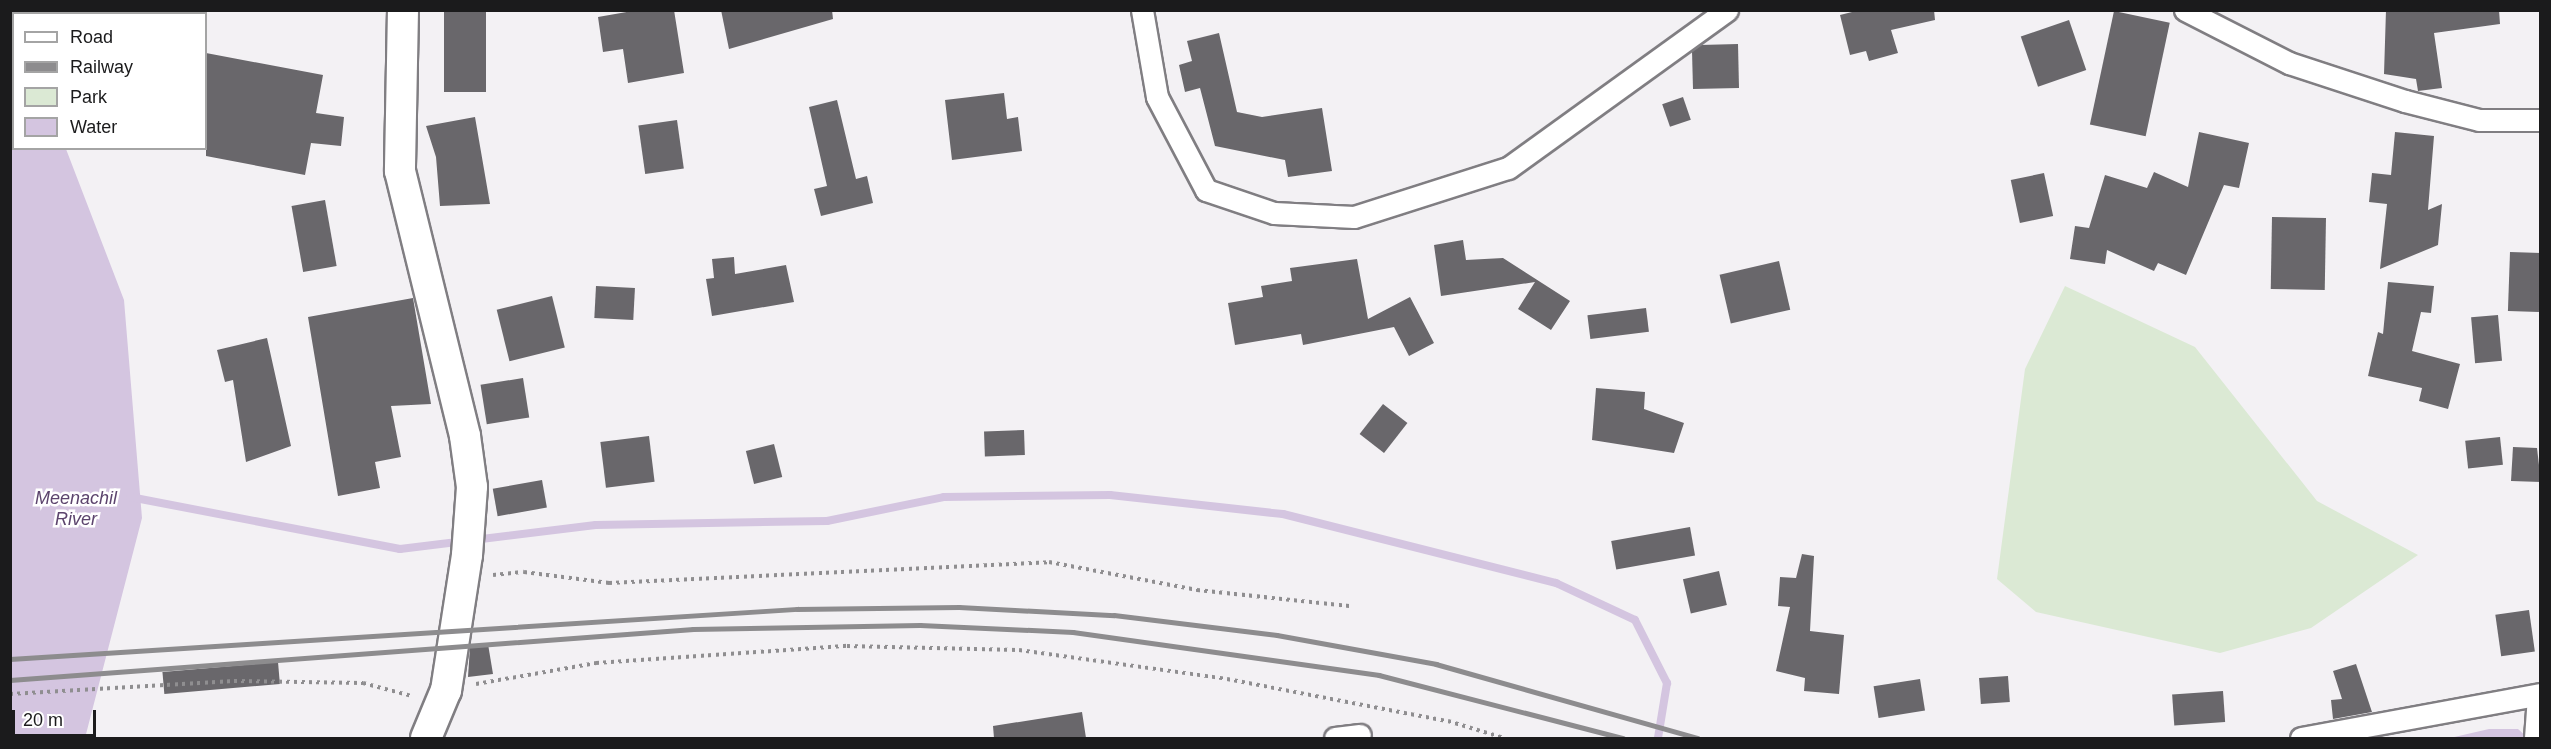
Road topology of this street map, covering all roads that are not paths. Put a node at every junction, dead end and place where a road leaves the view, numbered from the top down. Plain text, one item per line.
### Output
1 (403, 10) edge
2 (1142, 10) edge
3 (1727, 10) edge
4 (2186, 10) edge
5 (2541, 120) edge
6 (2539, 695) edge
7 (1360, 735) dead end
8 (426, 738) edge
9 (1335, 738) edge
10 (2301, 738) edge
11 (2535, 738) edge

1 - 8 street
2 - 3 street
4 - 5 street
6 - 10 street
6 - 11 street
7 - 9 street

